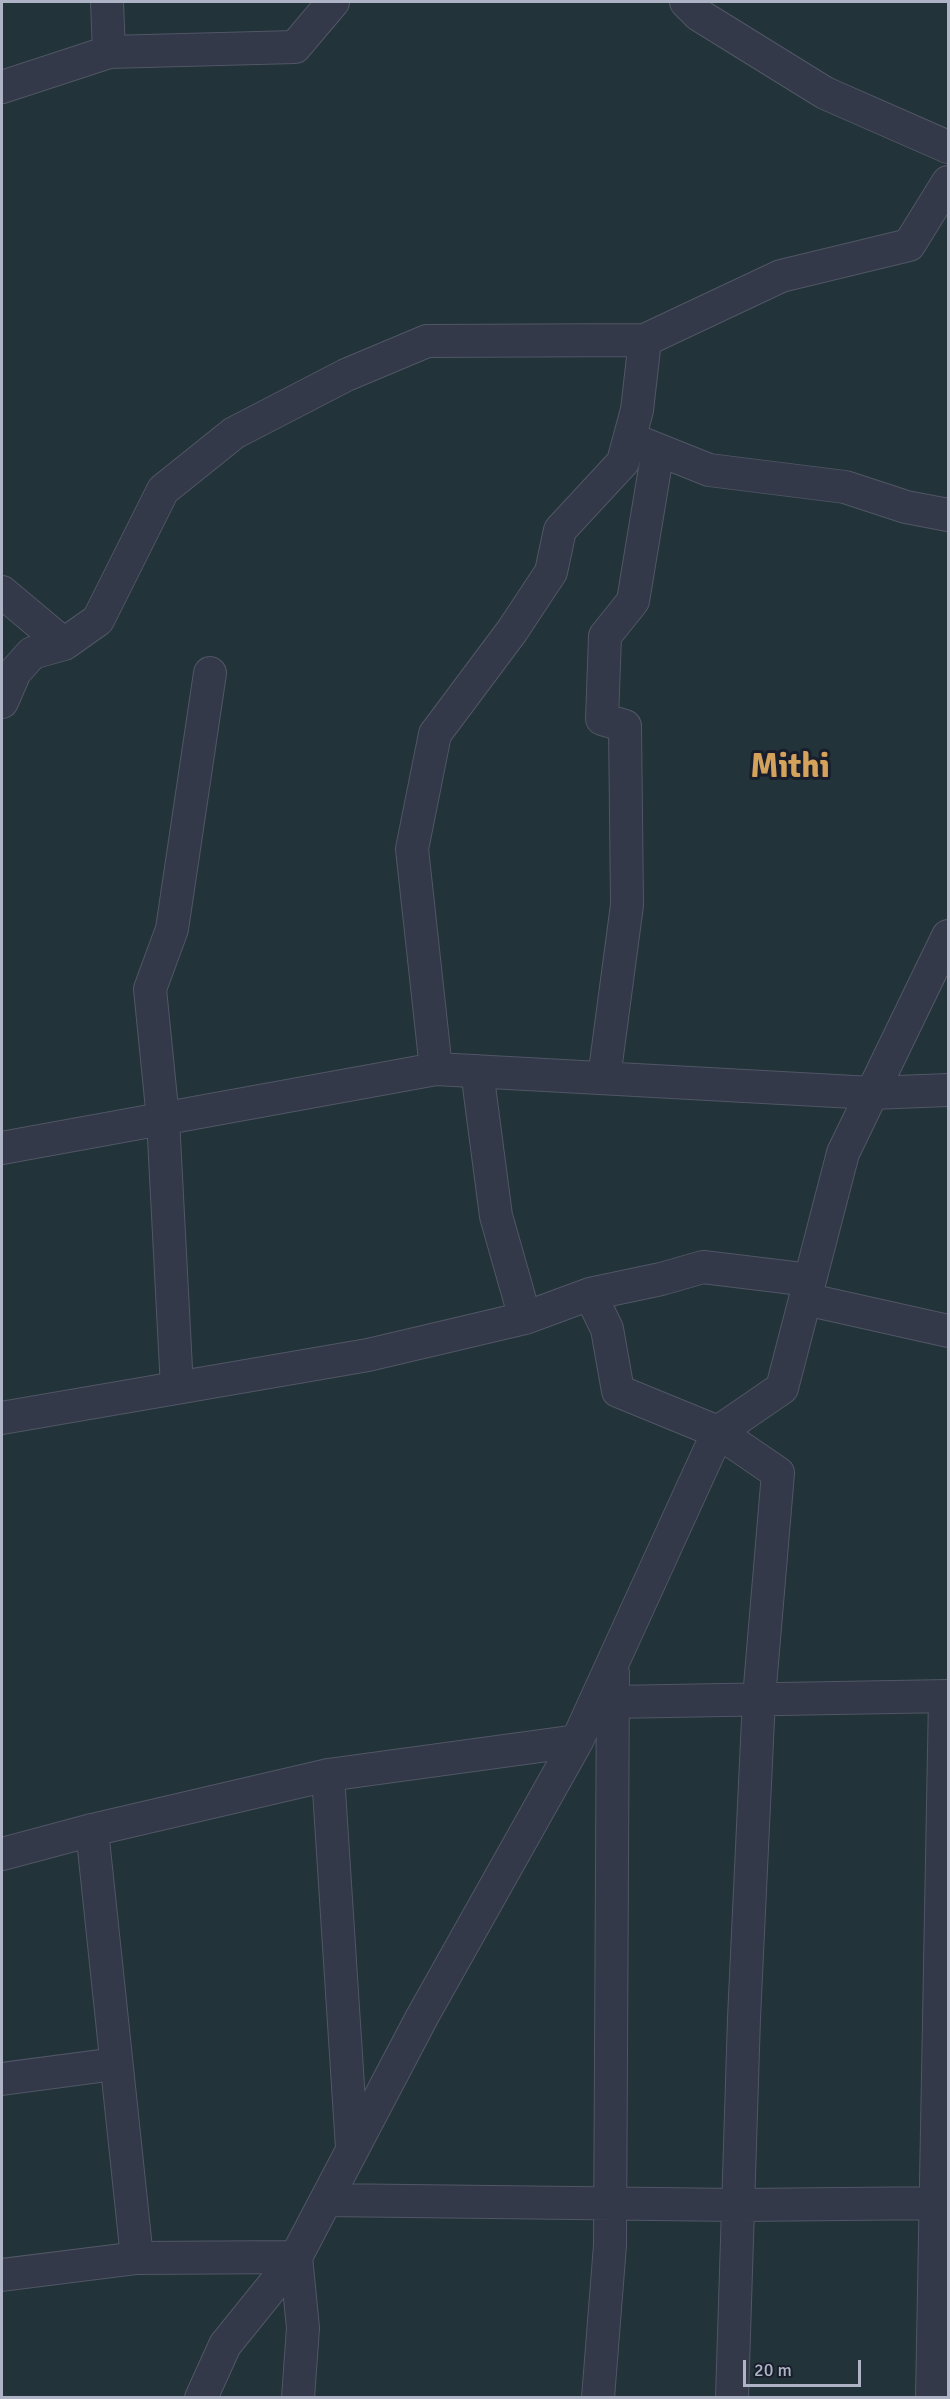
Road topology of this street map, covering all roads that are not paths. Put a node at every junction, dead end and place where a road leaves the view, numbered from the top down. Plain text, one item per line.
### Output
1 (107, 2) edge
2 (333, 2) edge
3 (686, 2) edge
4 (109, 52) junction
5 (2, 87) edge
6 (948, 147) edge
7 (948, 182) edge
8 (645, 340) junction
9 (630, 438) junction
10 (658, 450) junction
11 (948, 515) edge
12 (2, 592) edge
13 (64, 644) junction
14 (210, 673) dead end
15 (2, 702) edge
16 (948, 936) edge
17 (436, 1069) junction
18 (477, 1071) junction
19 (604, 1078) junction
20 (948, 1090) edge
21 (872, 1093) junction
22 (163, 1119) junction
23 (2, 1148) edge
24 (807, 1289) junction
25 (590, 1294) junction
26 (525, 1318) junction
27 (948, 1331) edge
28 (177, 1388) junction
29 (2, 1418) edge
30 (718, 1432) junction
31 (613, 1663) junction
32 (946, 1696) edge
33 (759, 1698) junction
34 (612, 1702) junction
35 (577, 1741) junction
36 (328, 1775) junction
37 (92, 1830) junction
38 (2, 1854) edge
39 (115, 2064) junction
40 (2, 2079) edge
41 (352, 2149) junction
42 (326, 2200) junction
43 (611, 2203) junction
44 (942, 2203) edge
45 (738, 2205) junction
46 (296, 2257) junction
47 (137, 2258) junction
48 (2, 2275) edge
49 (201, 2397) edge
50 (298, 2397) edge
51 (598, 2397) edge
52 (732, 2397) edge
53 (932, 2397) edge

1 - 4 street
2 - 4 street
3 - 6 street
4 - 5 street
7 - 8 street
8 - 9 street
8 - 13 street
9 - 10 street
9 - 17 street
10 - 11 street
10 - 19 street
12 - 13 street
13 - 15 street
14 - 22 street
16 - 21 street
17 - 18 street
17 - 22 street
18 - 19 street
18 - 26 street
19 - 21 street
20 - 21 street
21 - 24 street
22 - 23 street
22 - 28 street
24 - 25 street
24 - 27 street
24 - 30 street
25 - 26 street
25 - 30 street
26 - 28 street
28 - 29 street
30 - 31 street
30 - 33 street
31 - 34 street
31 - 35 street
32 - 33 street
32 - 44 street
33 - 34 street
33 - 45 street
34 - 43 street
35 - 36 street
35 - 41 street
36 - 37 street
36 - 41 street
37 - 38 street
37 - 39 street
39 - 40 street
39 - 47 street
41 - 42 street
42 - 43 street
42 - 46 street
43 - 45 street
43 - 51 street
44 - 45 street
44 - 53 street
45 - 52 street
46 - 47 street
46 - 49 street
46 - 50 street
47 - 48 street

